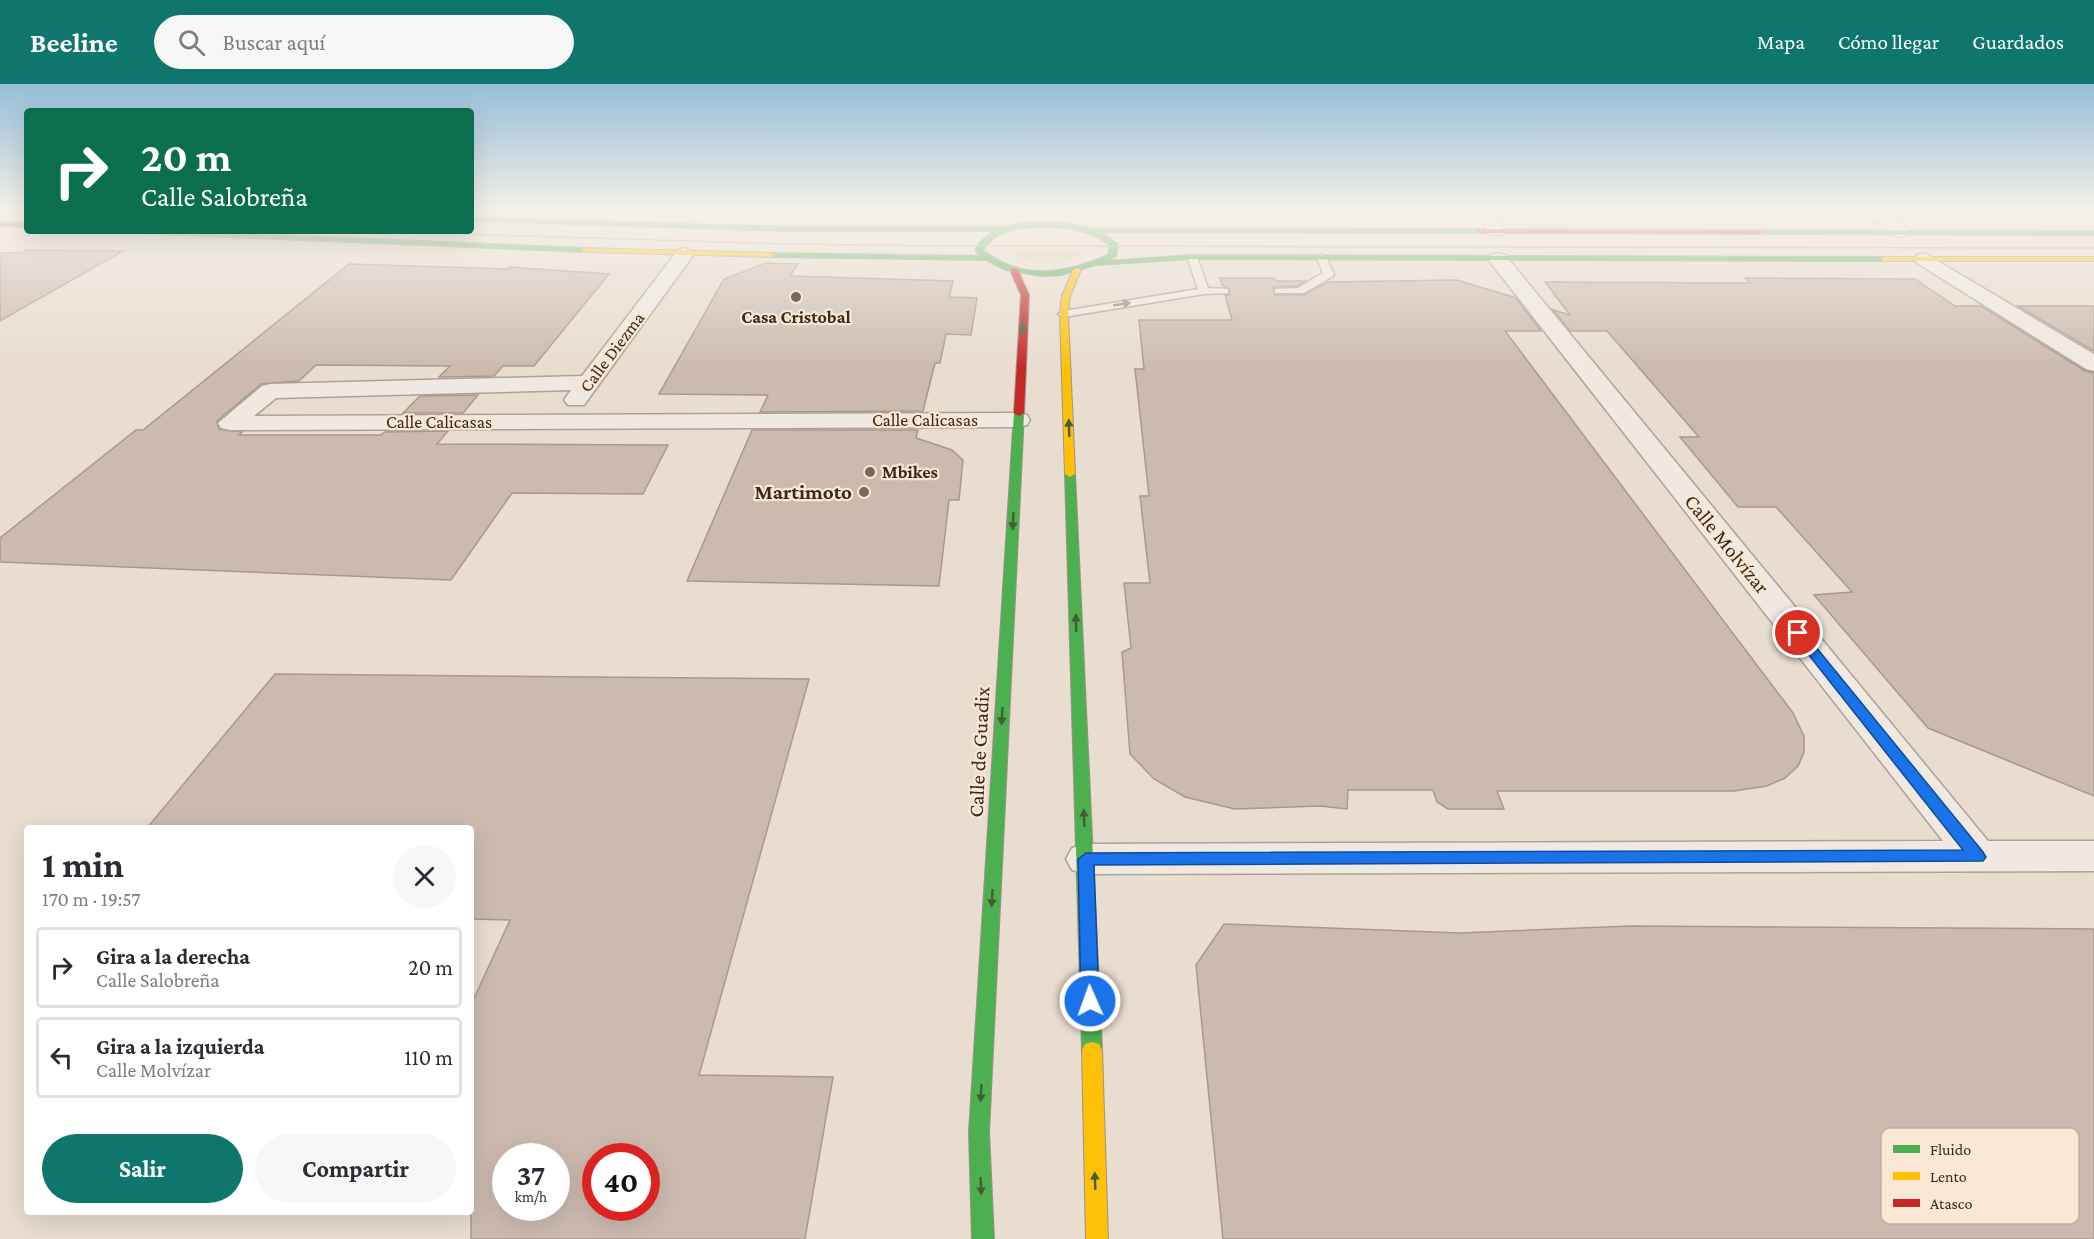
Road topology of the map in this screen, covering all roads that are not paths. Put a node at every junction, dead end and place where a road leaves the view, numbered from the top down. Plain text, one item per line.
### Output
1 (679, 262) edge
2 (994, 262) edge
3 (1102, 262) edge
4 (1115, 262) edge
5 (1194, 262) edge
6 (1323, 262) edge
7 (1510, 262) edge
8 (1929, 262) edge
9 (1099, 264) junction
10 (1014, 270) junction
11 (1077, 270) junction
12 (1204, 291) junction
13 (1224, 291) dead end
14 (1279, 291) dead end
15 (1064, 314) junction
16 (2094, 364) edge
17 (588, 383) junction
18 (1018, 420) junction
19 (562, 421) junction
20 (2094, 856) edge
21 (1978, 857) junction
22 (1086, 859) junction
23 (983, 1239) edge
24 (1097, 1239) edge

1 - 17 street, Calle Diezma
2 - 10 street
3 - 9 street
4 - 9 street
5 - 12 lane
6 - 14 lane
7 - 21 street, Calle Molvízar
8 - 16 street
9 - 11 street
10 - 11 street
10 -> 18 street, Calle de Guadix
11 - 15 street
12 - 13 lane
15 -> 12 lane
22 -> 15 street
17 - 19 street, Calle Diezma
17 - 19 street, Calle Calicasas
18 - 19 street, Calle Calicasas
18 -> 23 street, Calle de Guadix
20 - 21 street
21 - 22 street
24 -> 22 street

